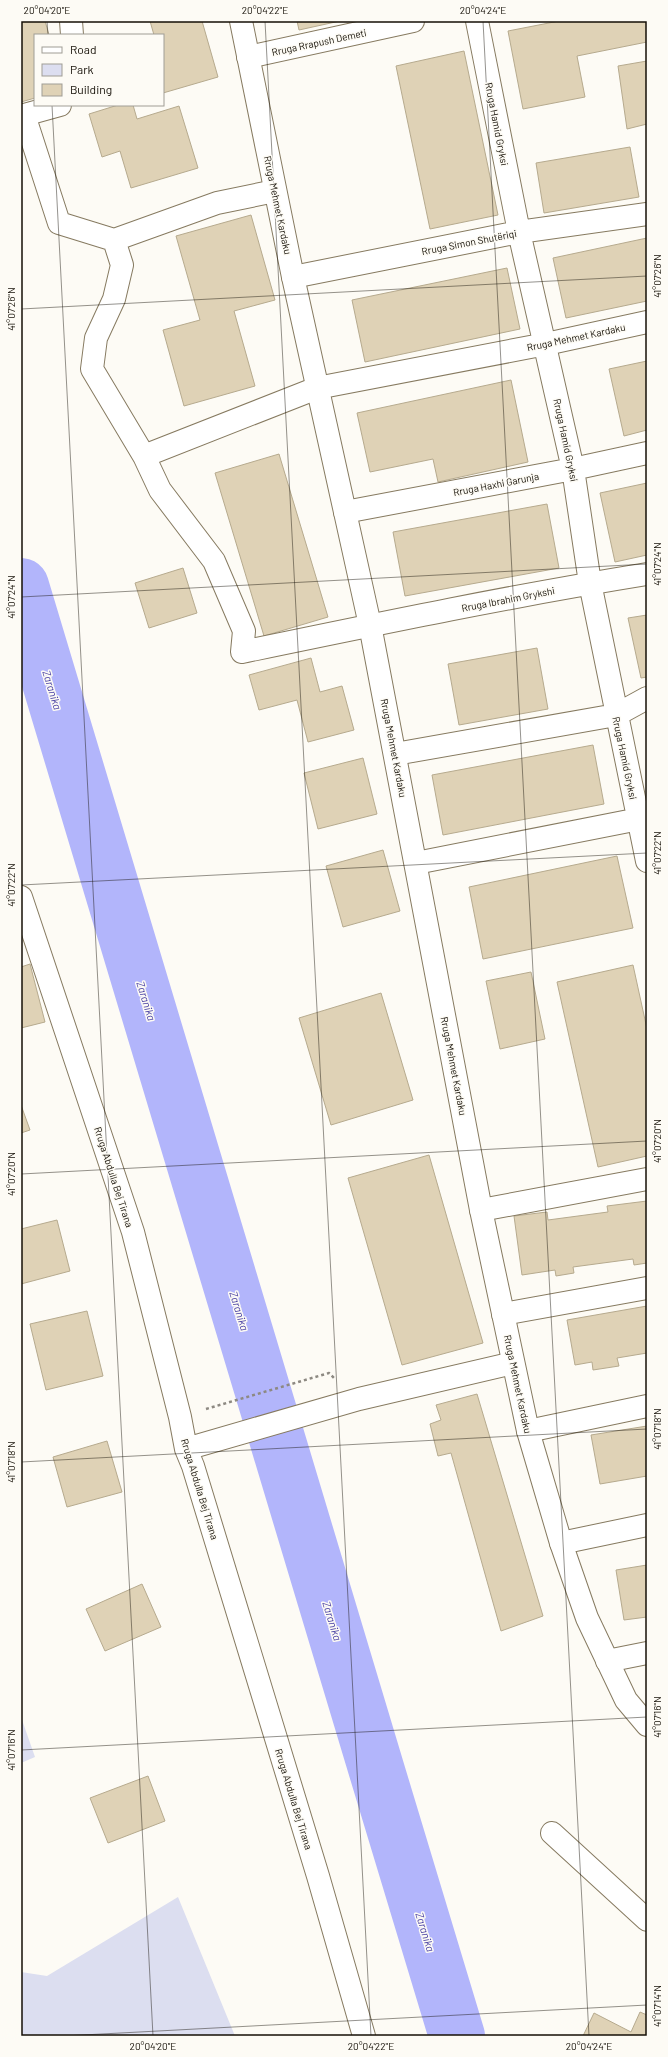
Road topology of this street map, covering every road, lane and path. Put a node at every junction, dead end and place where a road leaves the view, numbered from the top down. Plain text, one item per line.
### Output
1 (71, 21) edge
2 (241, 21) edge
3 (413, 21) edge
4 (477, 21) edge
5 (72, 34) edge
6 (248, 57) junction
7 (56, 106) edge
8 (275, 191) junction
9 (647, 214) edge
10 (519, 232) junction
11 (114, 240) junction
12 (293, 277) junction
13 (647, 322) edge
14 (546, 344) junction
15 (318, 388) junction
16 (647, 453) edge
17 (144, 456) junction
18 (573, 469) junction
19 (345, 512) junction
20 (647, 574) edge
21 (590, 583) junction
22 (370, 625) junction
23 (647, 698) edge
24 (616, 715) junction
25 (396, 754) junction
26 (639, 819) junction
27 (647, 861) edge
28 (416, 863) junction
29 (21, 897) edge
30 (647, 1178) edge
31 (481, 1210) junction
32 (647, 1288) edge
33 (503, 1314) junction
34 (513, 1363) junction
35 (329, 1374) dead end
36 (220, 1405) dead end
37 (647, 1406) edge
38 (528, 1431) junction
39 (186, 1449) junction
40 (647, 1525) edge
41 (561, 1543) junction
42 (647, 1653) edge
43 (607, 1661) junction
44 (647, 1725) edge
45 (552, 1833) dead end
46 (647, 1920) edge
47 (364, 2036) edge

1 - 5 street
2 - 6 street, Rruga Mehmet Kardaku
3 - 6 street, Rruga Rrapush Demeti
4 - 10 street, Rruga Hamid Gryksi
6 - 8 street, Rruga Mehmet Kardaku
7 - 11 street
8 - 11 street
8 - 12 street, Rruga Mehmet Kardaku
9 - 10 street, Rruga Simon Shutëriqi
10 - 12 street, Rruga Simon Shutëriqi
10 - 14 street, Rruga Hamid Gryksi
11 - 17 street
12 - 15 street, Rruga Mehmet Kardaku
13 - 14 street, Rruga Mehmet Kardaku
14 - 15 street, Rruga Mehmet Kardaku
14 - 18 street, Rruga Hamid Gryksi
15 - 17 street, Rruga Mehmet Kardaku
15 - 19 street, Rruga Mehmet Kardaku
16 - 18 street, Rruga Haxhi Garunja
17 - 22 street, Rruga Ibrahim Grykshi
18 - 19 street, Rruga Haxhi Garunja
18 - 21 street, Rruga Hamid Gryksi
19 - 22 street, Rruga Mehmet Kardaku
20 - 21 street, Rruga Ibrahim Grykshi
21 - 22 street, Rruga Ibrahim Grykshi
21 - 24 street, Rruga Hamid Gryksi
22 - 25 street, Rruga Mehmet Kardaku
23 - 24 street
24 - 25 street
24 - 26 street, Rruga Hamid Gryksi
25 - 28 street, Rruga Mehmet Kardaku
26 - 27 street, Rruga Hamid Gryksi
26 - 28 street
28 - 31 street, Rruga Mehmet Kardaku
29 - 39 street, Rruga Abdulla Bej Tirana
30 - 31 street
31 - 33 street, Rruga Mehmet Kardaku
32 - 33 street
33 - 34 street, Rruga Mehmet Kardaku
34 - 38 street, Rruga Mehmet Kardaku
34 - 39 street
35 - 36 path
37 - 38 street
38 - 41 street, Rruga Mehmet Kardaku
39 - 47 street, Rruga Abdulla Bej Tirana
40 - 41 street
41 - 43 street, Rruga Mehmet Kardaku
42 - 43 street
43 - 44 street, Rruga Mehmet Kardaku
45 - 46 street

